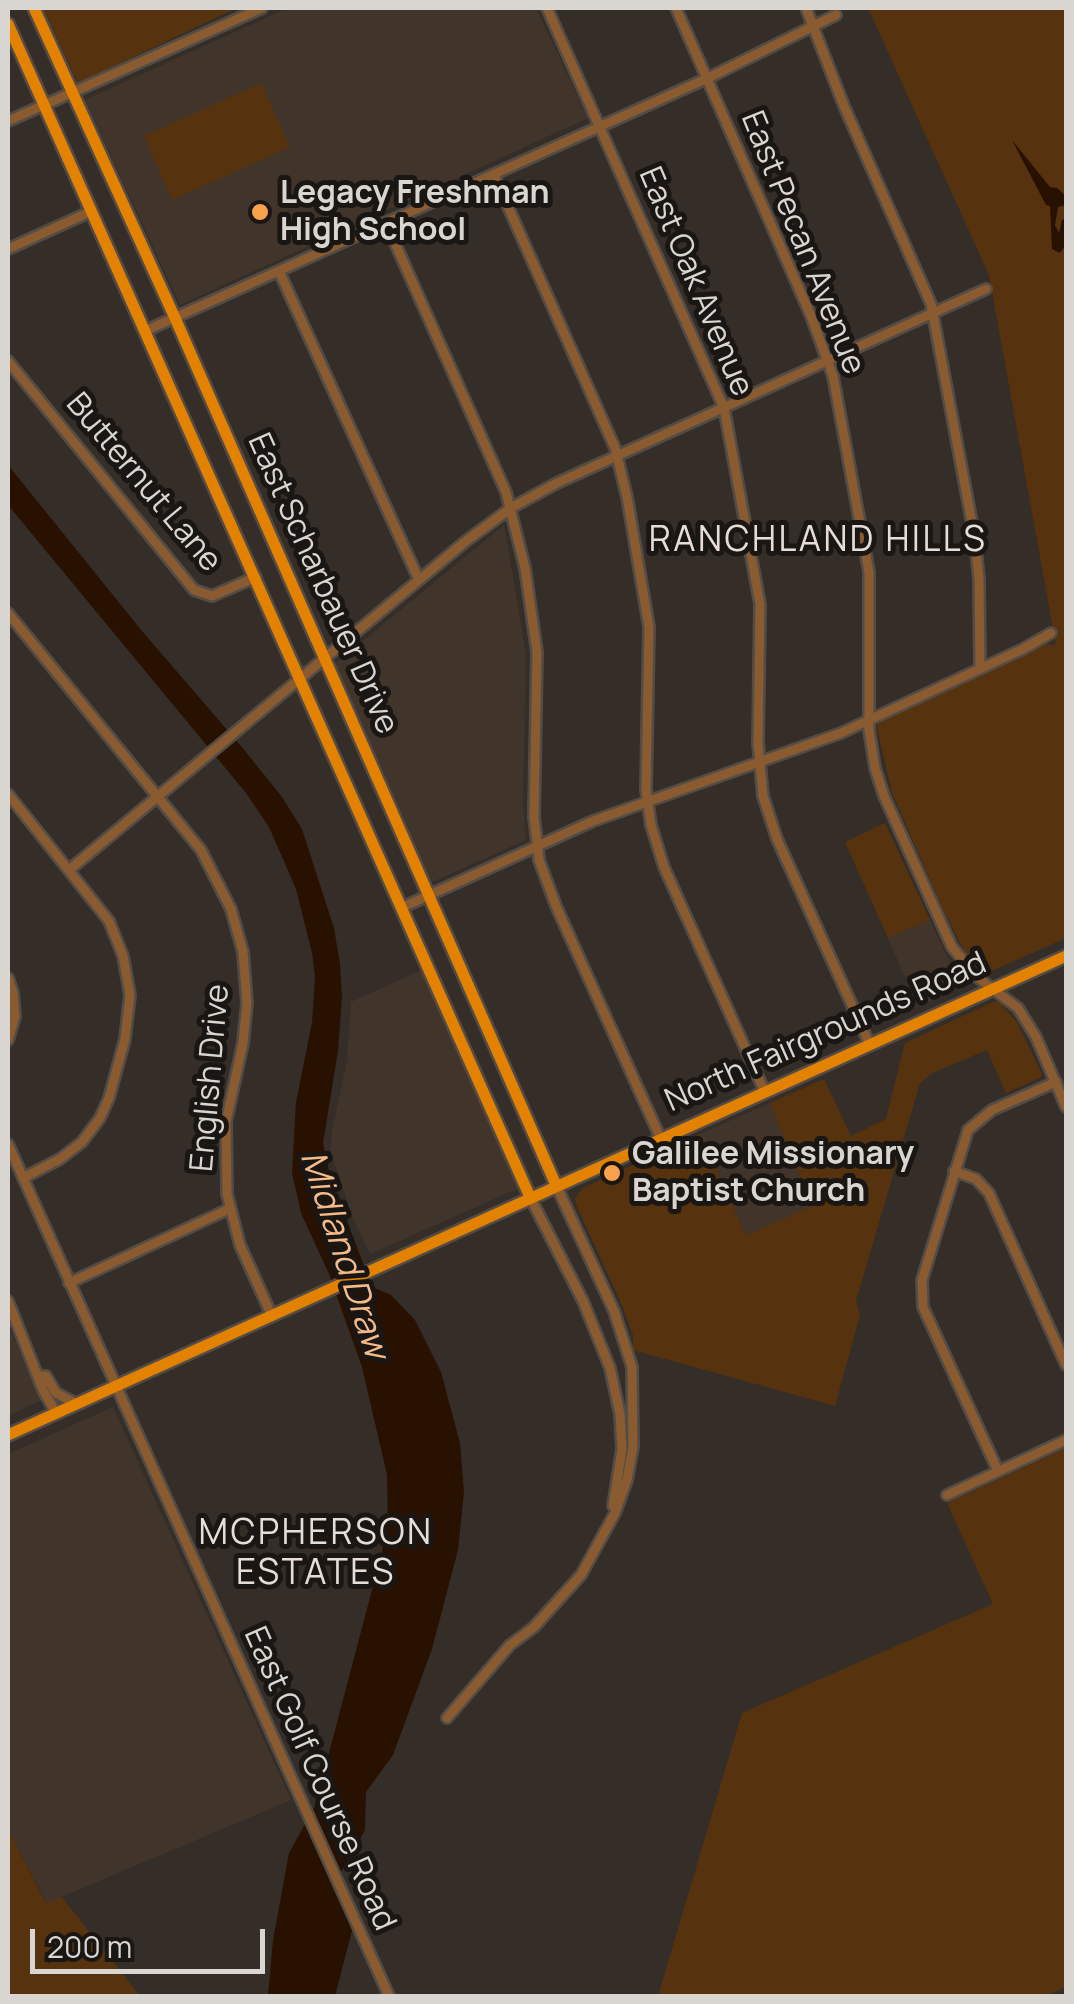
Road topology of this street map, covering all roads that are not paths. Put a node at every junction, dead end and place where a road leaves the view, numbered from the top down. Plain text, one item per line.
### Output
1 (34, 8) edge
2 (262, 8) edge
3 (548, 8) edge
4 (676, 8) edge
5 (806, 8) edge
6 (836, 15) dead end
7 (8, 24) edge
8 (814, 26) junction
9 (708, 78) junction
10 (72, 93) junction
11 (44, 105) junction
12 (8, 121) edge
13 (600, 126) junction
14 (494, 175) junction
15 (92, 210) junction
16 (386, 223) junction
17 (8, 249) edge
18 (279, 271) junction
19 (986, 289) dead end
20 (933, 314) junction
21 (174, 318) junction
22 (146, 330) junction
23 (8, 360) edge
24 (828, 361) junction
25 (724, 408) junction
26 (617, 456) junction
27 (511, 508) junction
28 (256, 577) junction
29 (419, 580) junction
30 (8, 614) edge
31 (1051, 633) dead end
32 (324, 659) junction
33 (980, 669) junction
34 (301, 679) junction
35 (869, 720) junction
36 (759, 764) junction
37 (8, 794) edge
38 (158, 796) junction
39 (647, 801) junction
40 (537, 846) junction
41 (69, 870) junction
42 (429, 895) junction
43 (402, 907) junction
44 (1066, 956) edge
45 (8, 978) edge
46 (994, 988) junction
47 (8, 1040) edge
48 (870, 1045) junction
49 (1056, 1082) junction
50 (764, 1090) junction
51 (1066, 1107) edge
52 (660, 1138) junction
53 (8, 1144) edge
54 (954, 1171) junction
55 (22, 1178) junction
56 (556, 1185) junction
57 (530, 1197) junction
58 (229, 1209) junction
59 (69, 1282) junction
60 (8, 1301) edge
61 (272, 1316) junction
62 (1066, 1365) edge
63 (39, 1376) junction
64 (115, 1387) junction
65 (77, 1404) junction
66 (56, 1414) junction
67 (8, 1435) edge
68 (1066, 1440) edge
69 (998, 1471) junction
70 (947, 1495) dead end
71 (610, 1523) junction
72 (447, 1718) dead end
73 (389, 1996) edge

1 - 10 main road, East Scharbauer Drive
2 - 10 street
3 - 13 street, East Oak Avenue
4 - 9 street, East Pecan Avenue
5 - 8 street
6 - 8 street
7 - 11 main road, East Scharbauer Drive
8 - 9 street
8 - 20 street
9 - 13 street
9 - 24 street, East Pecan Avenue
10 - 11 street
10 - 21 main road, East Scharbauer Drive
11 - 12 street
11 - 15 main road, East Scharbauer Drive
13 - 14 street
13 - 25 street, East Oak Avenue
14 - 16 street
14 - 26 street
15 - 17 street
15 - 22 main road, East Scharbauer Drive
16 - 18 street
16 - 27 street
18 - 21 street
18 - 29 street
19 - 20 street
20 - 24 street
20 - 33 street
21 - 22 street
21 - 32 main road, East Scharbauer Drive
22 - 28 main road, East Scharbauer Drive
23 - 28 street, Butternut Lane
24 - 25 street
24 - 35 street, East Pecan Avenue
25 - 26 street
25 - 36 street, East Oak Avenue
26 - 27 street
26 - 39 street
27 - 29 street
27 - 40 street
28 - 34 main road, East Scharbauer Drive
29 - 32 street
30 - 38 street, English Drive
31 - 33 street
32 - 34 street
32 - 42 main road, East Scharbauer Drive
33 - 35 street
34 - 38 street
34 - 43 main road, East Scharbauer Drive
35 - 36 street
35 - 46 street, East Pecan Avenue
36 - 39 street
36 - 48 street, East Oak Avenue
37 - 41 street
38 - 41 street
38 - 58 street, English Drive
39 - 40 street
39 - 50 street
40 - 42 street
40 - 52 street
41 - 55 street
42 - 43 street
42 - 56 main road, East Scharbauer Drive
43 - 57 main road, East Scharbauer Drive
44 - 46 main road, North Fairgrounds Road
45 - 47 street
46 - 48 main road, North Fairgrounds Road
46 - 49 street, East Pecan Avenue
48 - 50 main road, North Fairgrounds Road
49 - 51 street, East Pecan Avenue
49 - 54 street
50 - 52 main road, North Fairgrounds Road
52 - 56 main road, North Fairgrounds Road
53 - 55 street, East Golf Course Road
54 - 62 street
54 - 69 street
55 - 59 street, East Golf Course Road
56 - 57 main road, North Fairgrounds Road
56 - 71 street
57 - 61 main road, North Fairgrounds Road
57 - 71 street
58 - 59 street
58 - 61 street, English Drive
59 - 64 street, East Golf Course Road
60 - 63 street
61 - 64 main road, North Fairgrounds Road
63 - 65 street
63 - 66 street
64 - 65 main road, North Fairgrounds Road
64 - 73 street, East Golf Course Road
65 - 66 main road, North Fairgrounds Road
66 - 67 main road, North Fairgrounds Road
68 - 69 street
69 - 70 street
71 - 72 street

